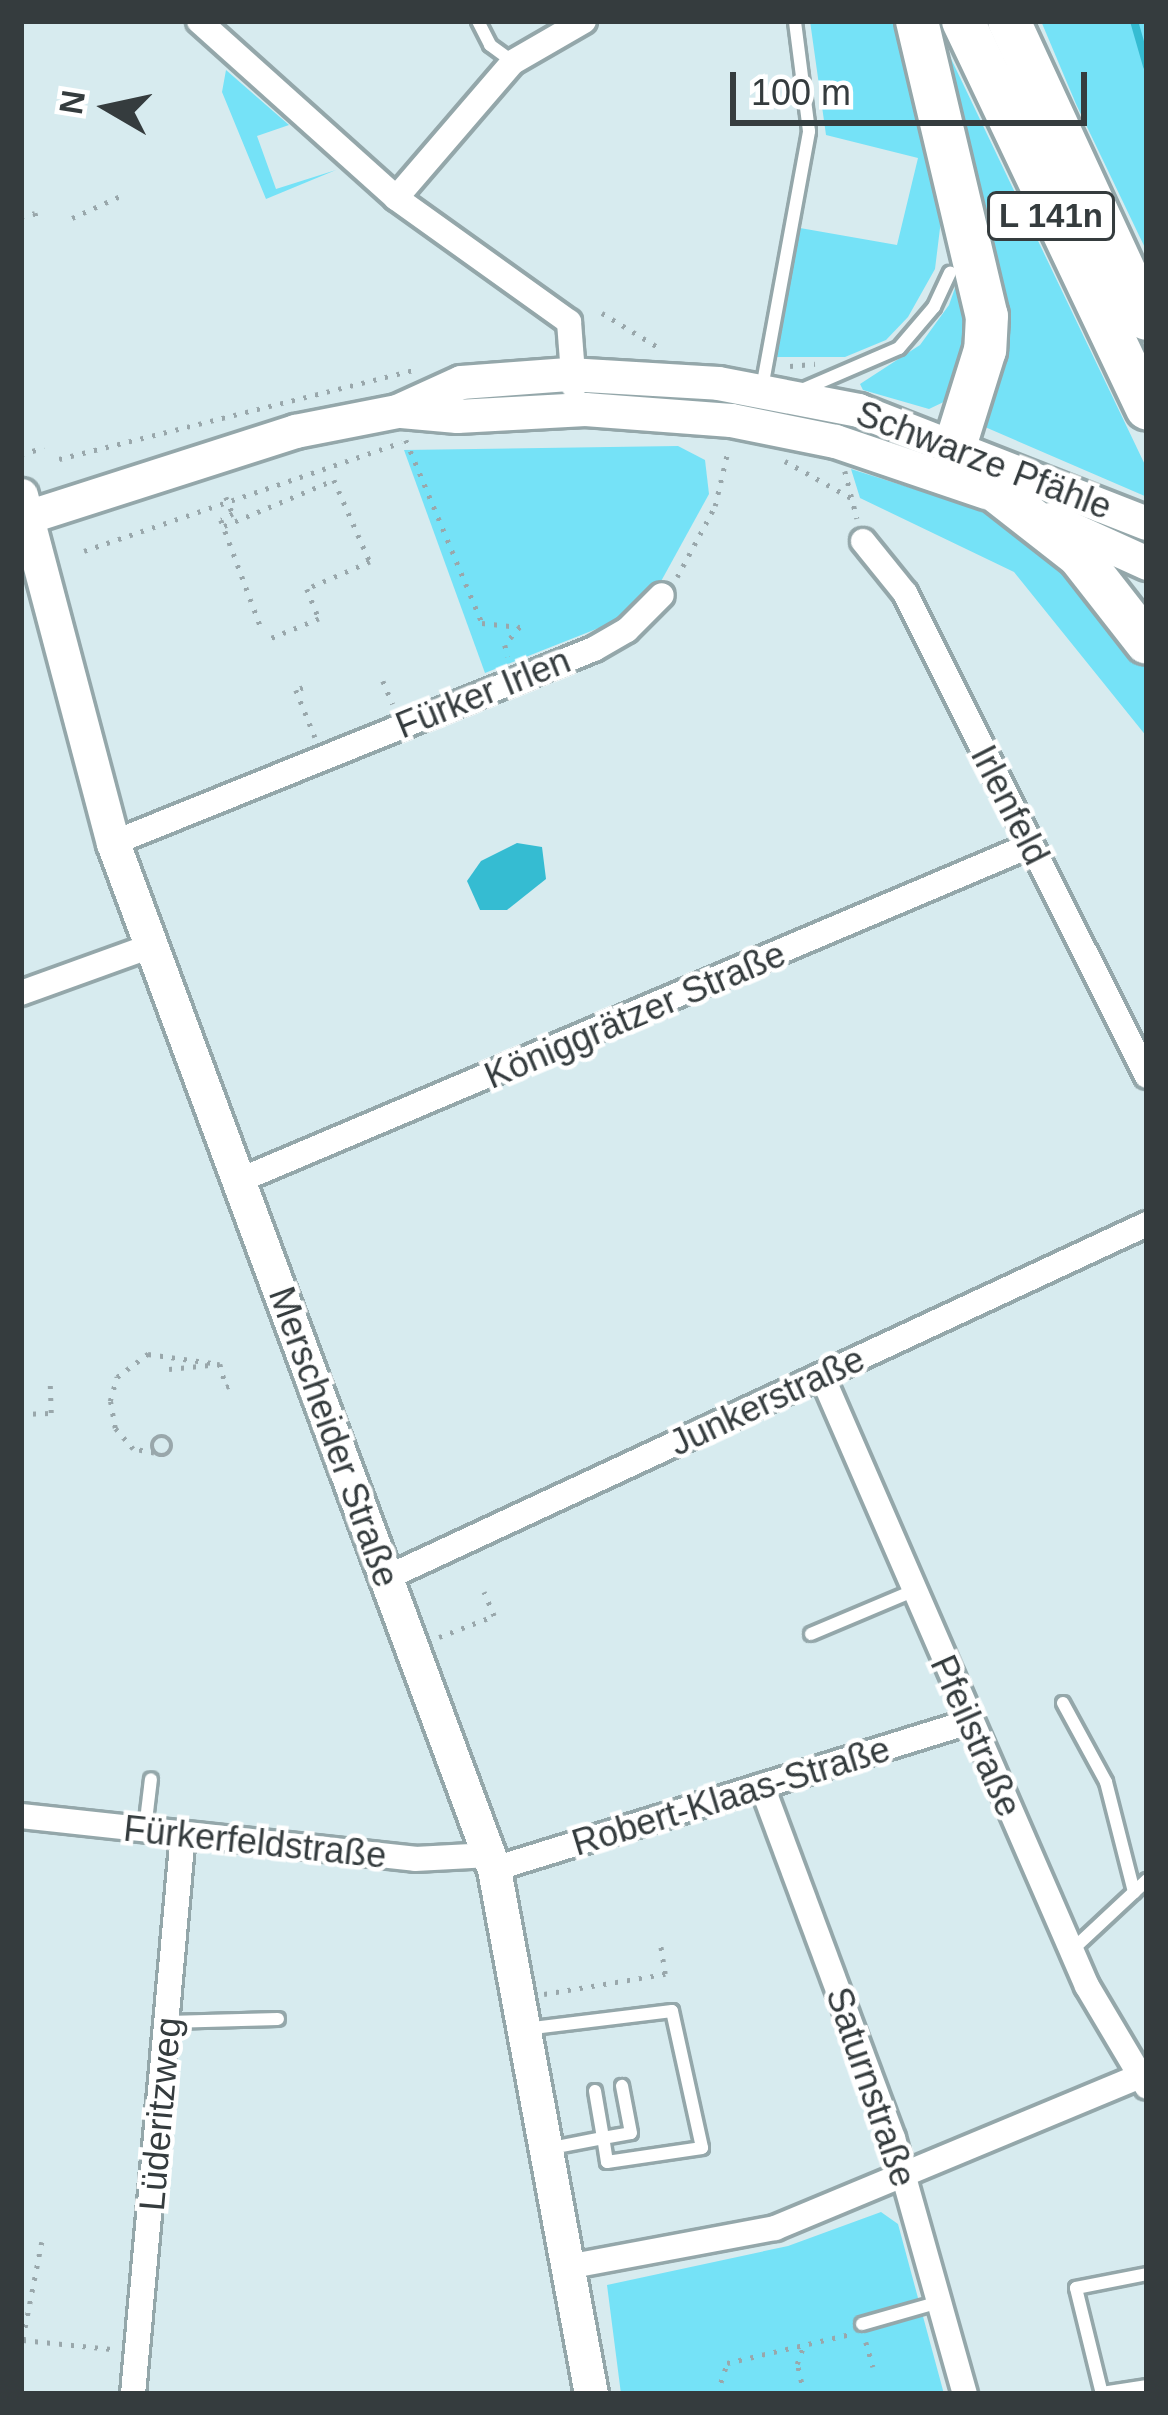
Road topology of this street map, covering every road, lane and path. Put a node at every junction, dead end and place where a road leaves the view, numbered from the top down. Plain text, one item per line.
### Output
1 (199, 21) edge
2 (478, 21) edge
3 (584, 21) edge
4 (795, 21) edge
5 (917, 21) edge
6 (963, 21) edge
7 (1009, 21) edge
8 (513, 62) junction
9 (125, 194) dead end
10 (396, 198) junction
11 (21, 216) edge
12 (73, 218) dead end
13 (38, 221) dead end
14 (950, 272) dead end
15 (602, 313) dead end
16 (1147, 319) edge
17 (670, 354) dead end
18 (386, 373) dead end
19 (568, 374) junction
20 (775, 392) junction
21 (1147, 407) edge
22 (584, 409) junction
23 (731, 420) junction
24 (402, 425) junction
25 (430, 440) dead end
26 (956, 442) junction
27 (44, 448) dead end
28 (21, 454) edge
29 (59, 459) dead end
30 (781, 459) dead end
31 (843, 459) dead end
32 (226, 496) junction
33 (1004, 499) junction
34 (853, 500) junction
35 (23, 511) edge
36 (1147, 523) edge
37 (224, 526) junction
38 (863, 542) joint
39 (84, 551) dead end
40 (1147, 562) edge
41 (662, 595) joint
42 (260, 625) dead end
43 (265, 641) dead end
44 (1147, 644) edge
45 (514, 680) junction
46 (302, 688) dead end
47 (322, 759) junction
48 (113, 843) junction
49 (1031, 845) junction
50 (151, 946) junction
51 (21, 993) edge
52 (1147, 1076) edge
53 (238, 1180) junction
54 (1147, 1223) edge
55 (219, 1364) junction
56 (169, 1370) dead end
57 (822, 1376) junction
58 (50, 1379) dead end
59 (235, 1384) dead end
60 (21, 1414) edge
61 (154, 1453) dead end
62 (386, 1578) junction
63 (914, 1591) junction
64 (484, 1592) dead end
65 (811, 1634) dead end
66 (434, 1640) dead end
67 (1064, 1702) dead end
68 (969, 1722) junction
69 (151, 1779) dead end
70 (762, 1786) junction
71 (21, 1816) edge
72 (145, 1830) junction
73 (183, 1834) junction
74 (492, 1862) junction
75 (1147, 1880) edge
76 (1134, 1892) junction
77 (660, 1944) dead end
78 (1072, 1951) junction
79 (593, 1974) dead end
80 (596, 1985) junction
81 (550, 1992) dead end
82 (278, 2020) dead end
83 (168, 2022) junction
84 (525, 2029) junction
85 (1145, 2079) edge
86 (622, 2086) dead end
87 (595, 2091) dead end
88 (603, 2138) junction
89 (546, 2149) junction
90 (903, 2174) junction
91 (41, 2242) dead end
92 (567, 2267) junction
93 (1147, 2274) edge
94 (939, 2302) junction
95 (24, 2307) edge
96 (862, 2324) dead end
97 (805, 2342) junction
98 (137, 2351) junction
99 (873, 2367) dead end
100 (1147, 2386) edge
101 (133, 2394) edge
102 (591, 2394) edge
103 (716, 2394) edge
104 (804, 2394) edge
105 (965, 2394) edge
106 (1102, 2394) edge

1 - 10 street
2 - 8 lane
3 - 8 street
4 - 20 lane
5 - 26 highway
6 - 21 highway, L 141n
7 - 16 highway, L 141n
8 - 10 street
9 - 12 path
10 - 19 street
11 - 13 path
14 - 20 lane
15 - 17 path
18 - 29 path
19 - 20 main road, Schwarze Pfähle
19 - 22 street
19 - 24 main road, Schwarze Pfähle
20 - 26 main road, Schwarze Pfähle
22 - 23 main road, Schwarze Pfähle
22 - 24 main road, Schwarze Pfähle
23 - 33 main road, Schwarze Pfähle
23 - 41 path
24 - 25 path
24 - 32 path
24 - 35 main road, Schwarze Pfähle
24 - 45 path
26 - 33 highway
26 - 36 main road, Schwarze Pfähle
27 - 28 path
30 - 34 path
31 - 34 path
32 - 37 path
32 - 39 path
33 - 40 main road, Schwarze Pfähle
33 - 44 highway
34 - 38 path
35 - 48 main road, Merscheider Straße
37 - 42 path
37 - 43 path
38 - 49 street, Irlenfeld
41 - 45 street, Fürker Irlen
45 - 47 street, Fürker Irlen
46 - 47 path
47 - 48 street, Fürker Irlen
48 - 50 main road, Merscheider Straße
49 - 52 street, Irlenfeld
49 - 53 street, Königgrätzer Straße
50 - 51 street
50 - 53 main road, Merscheider Straße
53 - 62 main road, Merscheider Straße
54 - 57 street, Junkerstraße
55 - 56 path
55 - 59 path
55 - 61 path
57 - 62 street, Junkerstraße
57 - 63 street, Pfeilstraße
58 - 60 path
62 - 74 main road, Merscheider Straße
63 - 65 lane
63 - 68 street, Pfeilstraße
64 - 66 path
67 - 76 lane
68 - 70 street, Robert-Klaas-Straße
68 - 78 street, Pfeilstraße
69 - 72 lane
70 - 74 street, Robert-Klaas-Straße
70 - 90 street, Saturnstraße
71 - 72 street, Fürkerfeldstraße
72 - 73 street, Fürkerfeldstraße
73 - 74 street, Fürkerfeldstraße
73 - 83 street, Lüderitzweg
74 - 84 main road, Merscheider Straße
75 - 76 lane
76 - 78 lane
77 - 80 path
78 - 85 street, Pfeilstraße
79 - 80 path
80 - 81 path
82 - 83 lane
83 - 98 street, Lüderitzweg
84 - 88 lane
84 - 89 main road, Merscheider Straße
85 - 90 street
86 - 88 lane
87 - 88 lane
88 - 89 lane
89 - 92 main road, Merscheider Straße
90 - 92 street
90 - 94 street, Saturnstraße
91 - 95 path
92 - 102 main road, Merscheider Straße
93 - 106 lane
94 - 96 lane
94 - 105 street, Saturnstraße
95 - 98 path
97 - 99 path
97 - 103 path
97 - 104 path
98 - 101 street, Lüderitzweg
100 - 106 lane

